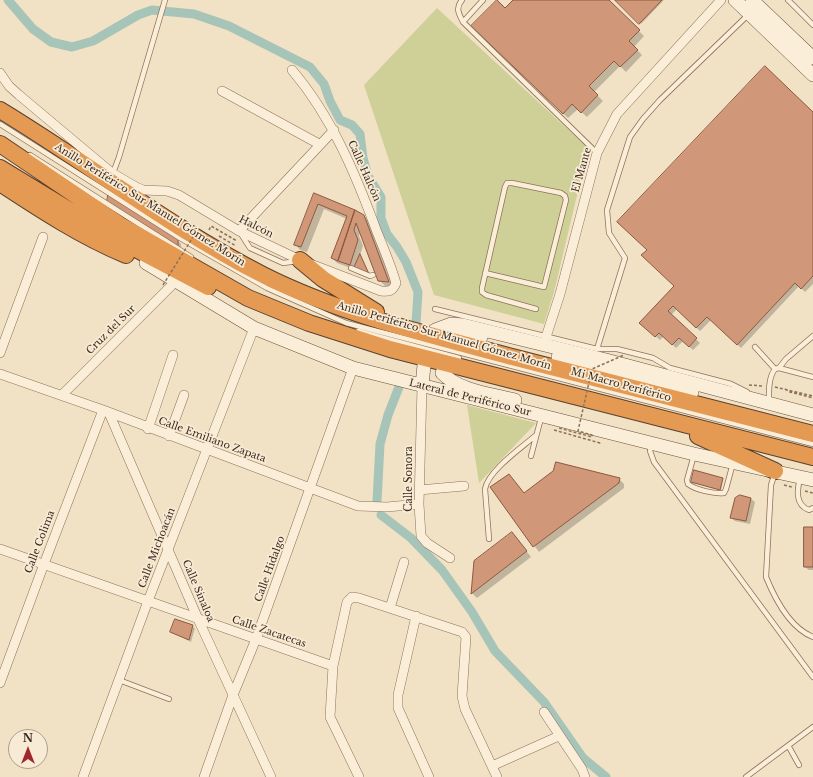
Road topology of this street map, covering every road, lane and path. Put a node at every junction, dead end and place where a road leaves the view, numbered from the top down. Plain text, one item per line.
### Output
1 (165, 0) edge
2 (462, 0) edge
3 (483, 0) edge
4 (721, 0) edge
5 (735, 0) edge
6 (788, 0) edge
7 (753, 6) edge
8 (463, 22) junction
9 (813, 25) edge
10 (813, 58) edge
11 (292, 70) dead end
12 (0, 73) edge
13 (813, 75) edge
14 (222, 91) dead end
15 (0, 101) edge
16 (0, 110) edge
17 (19, 122) junction
18 (0, 124) edge
19 (334, 130) junction
20 (0, 144) edge
21 (319, 144) junction
22 (26, 152) dead end
23 (597, 152) junction
24 (0, 154) edge
25 (0, 168) edge
26 (0, 175) edge
27 (110, 178) junction
28 (6, 184) edge
29 (210, 226) dead end
30 (198, 229) dead end
31 (117, 232) junction
32 (239, 232) junction
33 (43, 237) dead end
34 (250, 248) junction
35 (300, 260) junction
36 (198, 261) dead end
37 (146, 263) junction
38 (351, 268) dead end
39 (485, 272) junction
40 (373, 275) dead end
41 (176, 281) junction
42 (163, 285) dead end
43 (394, 289) joint
44 (254, 297) junction
45 (435, 309) dead end
46 (536, 309) dead end
47 (315, 319) dead end
48 (330, 323) dead end
49 (396, 325) junction
50 (254, 328) junction
51 (435, 330) dead end
52 (456, 334) dead end
53 (813, 336) edge
54 (546, 337) junction
55 (755, 347) dead end
56 (597, 349) junction
57 (0, 353) edge
58 (173, 356) dead end
59 (624, 356) dead end
60 (465, 360) dead end
61 (424, 365) dead end
62 (354, 368) junction
63 (777, 368) junction
64 (442, 373) dead end
65 (0, 374) edge
66 (813, 377) edge
67 (731, 384) junction
68 (422, 386) junction
69 (769, 386) junction
70 (62, 395) junction
71 (184, 395) dead end
72 (813, 397) edge
73 (769, 403) junction
74 (106, 411) junction
75 (734, 414) junction
76 (813, 415) edge
77 (542, 416) junction
78 (661, 419) junction
79 (813, 427) edge
80 (559, 428) dead end
81 (148, 429) junction
82 (813, 434) edge
83 (169, 436) junction
84 (535, 436) junction
85 (647, 442) junction
86 (813, 444) edge
87 (205, 450) junction
88 (813, 450) edge
89 (809, 453) edge
90 (694, 454) junction
91 (531, 456) dead end
92 (733, 462) junction
93 (775, 471) junction
94 (800, 477) junction
95 (813, 480) edge
96 (464, 486) dead end
97 (311, 488) junction
98 (419, 490) junction
99 (419, 504) junction
100 (813, 508) edge
101 (489, 539) dead end
102 (0, 549) edge
103 (168, 549) junction
104 (450, 558) dead end
105 (404, 562) dead end
106 (44, 564) junction
107 (148, 601) junction
108 (390, 608) junction
109 (416, 616) junction
110 (198, 619) junction
111 (813, 637) edge
112 (256, 639) junction
113 (334, 666) junction
114 (813, 677) edge
115 (119, 680) junction
116 (0, 683) edge
117 (233, 695) junction
118 (169, 699) dead end
119 (544, 712) dead end
120 (813, 727) edge
121 (559, 736) junction
122 (789, 747) junction
123 (799, 765) dead end
124 (492, 766) junction
125 (83, 777) edge
126 (204, 777) edge
127 (271, 777) edge
128 (359, 777) edge
129 (429, 777) edge
130 (497, 777) edge
131 (585, 777) edge
132 (746, 777) edge

1 - 27 lane
2 - 8 lane
3 - 8 lane
4 - 23 street, El Mante
5 - 7 street
6 - 9 lane
7 - 10 street
7 - 13 street
7 - 56 lane
8 - 23 lane
11 - 19 street, Calle Halcón
12 - 27 street, Halcón
14 - 21 street
15 - 17 highway
16 - 17 highway, Anillo Periférico Sur Manuel Gómez Morín
17 - 27 highway, Anillo Periférico Sur Manuel Gómez Morín
18 - 86 lane, Mi Macro Periférico
19 - 21 street
19 - 43 street, Calle Halcón
20 - 31 highway
21 - 32 street
22 - 36 lane
23 - 54 street, El Mante
24 - 31 highway
25 - 31 highway
26 - 28 highway
27 - 32 street, Halcón
27 - 49 highway, Anillo Periférico Sur Manuel Gómez Morín
28 - 37 highway
29 - 34 path
30 - 42 path, bridge
31 - 37 highway
31 - 44 highway
32 - 34 lane
32 - 35 street, Halcón
33 - 57 street
34 - 35 lane
35 - 43 street, Halcón
35 - 49 highway
37 - 41 street, Lateral de Periférico Sur
38 - 40 lane
39 - 39 lane
39 - 46 lane
41 - 50 street, Lateral de Periférico Sur
41 - 70 street, Cruz del Sur
44 - 47 lane
44 - 78 highway
45 - 54 lane
48 - 60 lane
49 - 75 highway, Anillo Periférico Sur Manuel Gómez Morín
50 - 62 street, Lateral de Periférico Sur
50 - 87 street, Calle Michoacán
51 - 73 street
52 - 73 street
53 - 63 lane
54 - 56 lane
55 - 63 lane
56 - 67 lane
58 - 81 street
59 - 80 path, bridge
61 - 68 street
62 - 68 street, Lateral de Periférico Sur
62 - 97 street, Calle Hidalgo
63 - 66 lane
63 - 69 lane
64 - 85 street
65 - 70 street, Calle Emiliano Zapata
67 - 69 path
67 - 73 lane
68 - 77 street, Lateral de Periférico Sur
68 - 98 street, Calle Sonora
69 - 72 path
69 - 73 lane
70 - 74 street, Calle Emiliano Zapata
71 - 83 street
73 - 76 street
74 - 81 street, Calle Emiliano Zapata
74 - 103 street, Calle Sinaloa
74 - 106 street, Calle Colima
75 - 79 highway
75 - 82 highway, Anillo Periférico Sur Manuel Gómez Morín
77 - 84 lane
77 - 85 street, Lateral de Periférico Sur
78 - 89 highway
78 - 93 highway
81 - 83 street, Calle Emiliano Zapata
83 - 87 street, Calle Emiliano Zapata
84 - 91 lane
84 - 101 lane
85 - 90 street, Lateral de Periférico Sur
85 - 114 lane
87 - 97 street, Calle Emiliano Zapata
87 - 103 street, Calle Michoacán
88 - 89 lane
90 - 92 street, Lateral de Periférico Sur
90 - 92 lane
92 - 93 street, Lateral de Periférico Sur
93 - 94 street, Lateral de Periférico Sur
93 - 111 lane
94 - 95 street, Lateral de Periférico Sur
94 - 100 lane
96 - 98 street
97 - 99 street, Calle Emiliano Zapata
97 - 112 street, Calle Hidalgo
98 - 99 street, Calle Sonora
99 - 104 street, Calle Sonora
102 - 106 street, Calle Zacatecas
103 - 107 street, Calle Michoacán
103 - 110 street, Calle Sinaloa
105 - 108 street
106 - 107 street, Calle Zacatecas
106 - 116 street, Calle Colima
107 - 110 street, Calle Zacatecas
107 - 115 street, Calle Michoacán
108 - 109 street
108 - 113 street
109 - 124 street
109 - 129 street
110 - 112 street, Calle Zacatecas
110 - 117 street, Calle Sinaloa
112 - 113 street, Calle Zacatecas
112 - 117 street, Calle Hidalgo
113 - 128 street
115 - 118 lane
115 - 125 street, Calle Michoacán
117 - 126 street, Calle Hidalgo
117 - 127 street, Calle Sinaloa
119 - 121 street
120 - 122 lane
121 - 124 street
121 - 131 street
122 - 123 lane
122 - 132 lane
124 - 130 street

